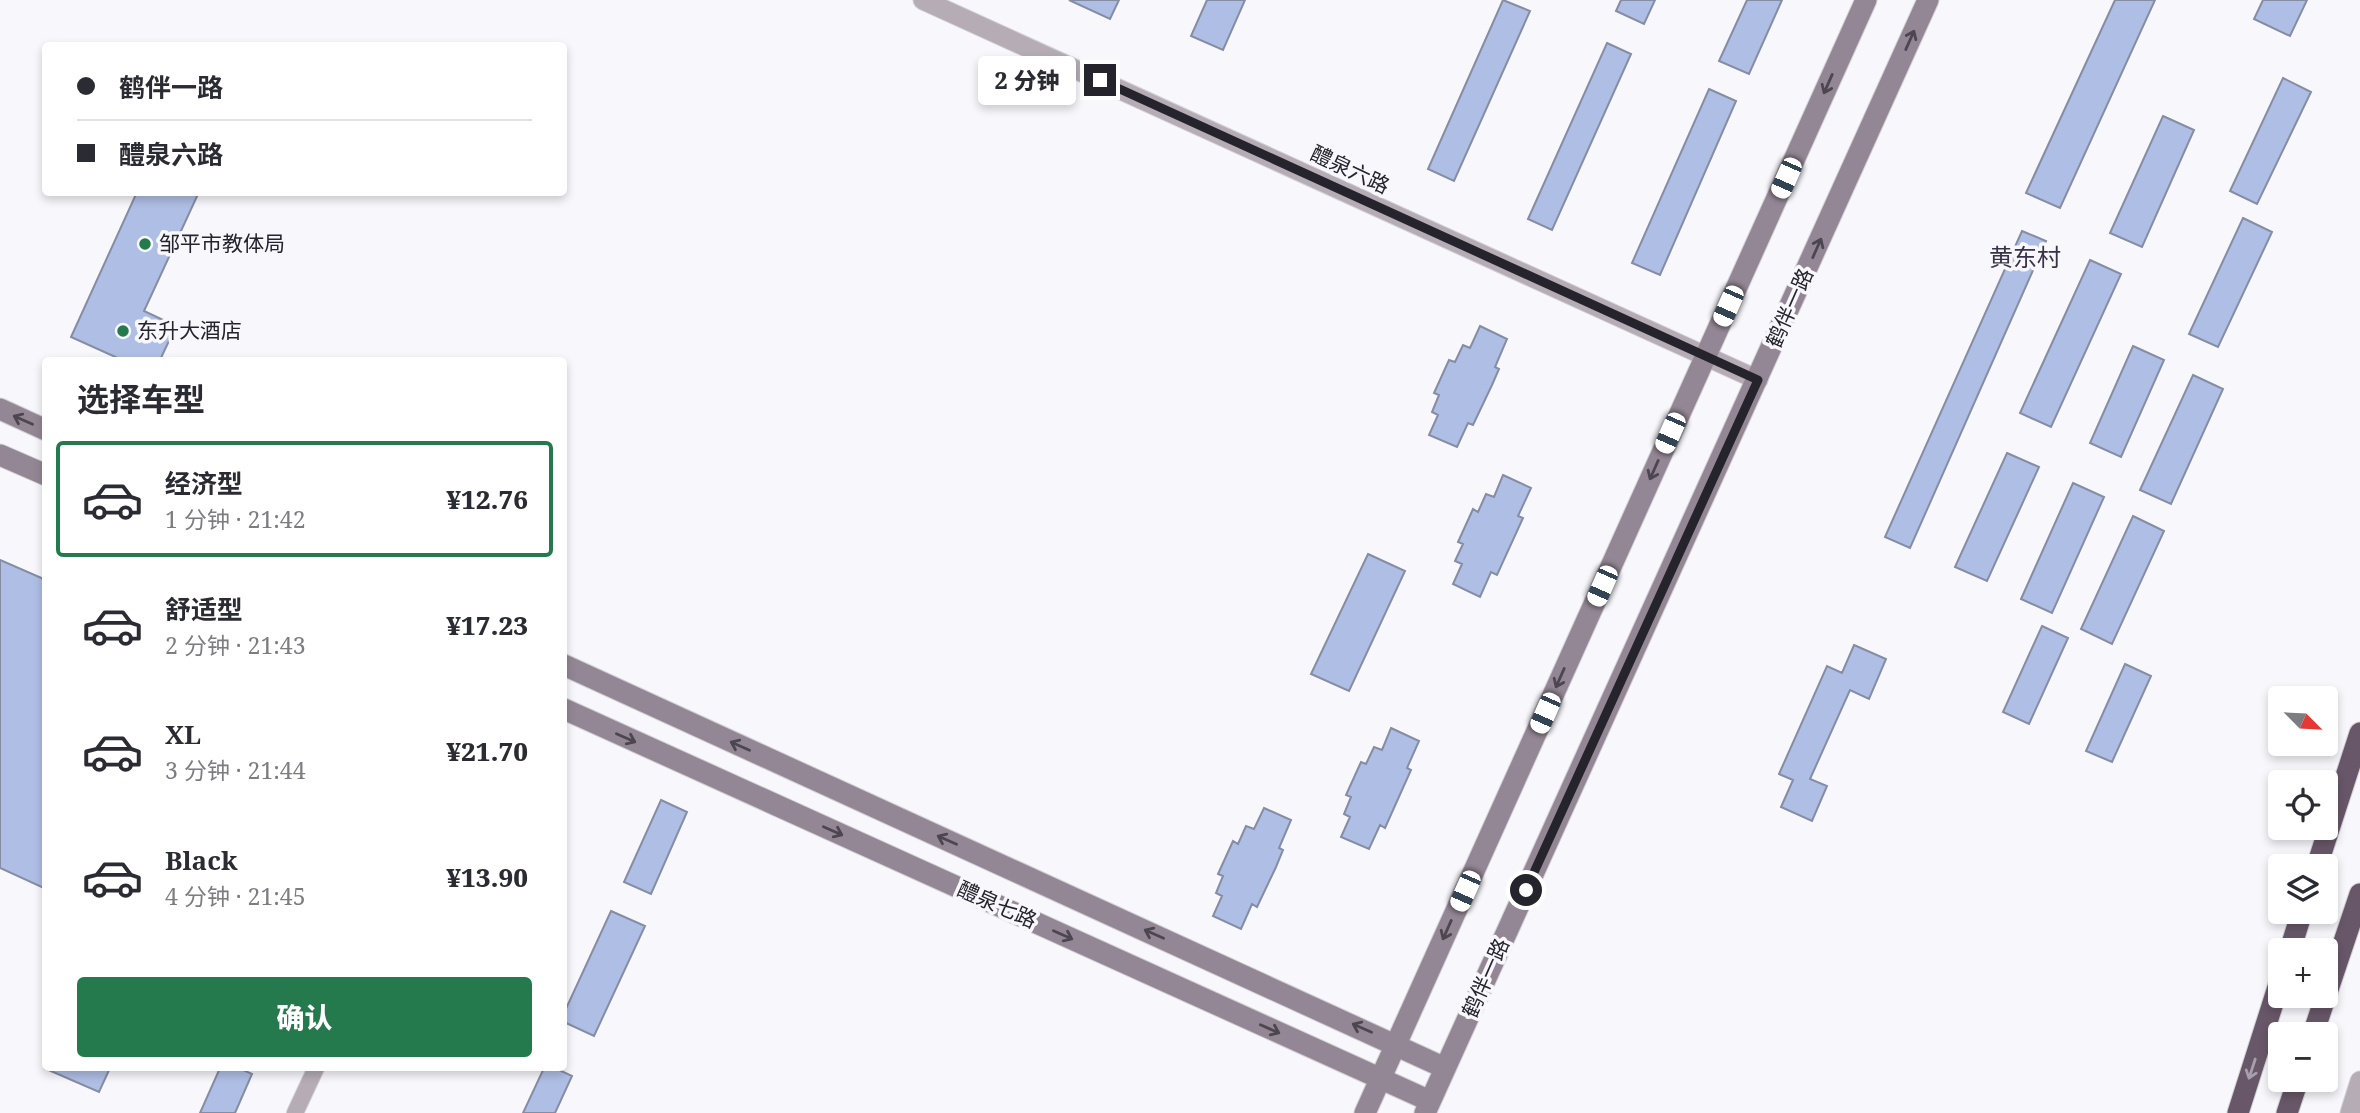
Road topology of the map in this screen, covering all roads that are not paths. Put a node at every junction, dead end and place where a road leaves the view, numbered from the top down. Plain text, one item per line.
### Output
1 (923, 0) edge
2 (1866, 0) edge
3 (1928, 0) edge
4 (1705, 356) junction
5 (1758, 380) junction
6 (0, 409) edge
7 (42, 428) edge
8 (0, 455) edge
9 (42, 473) edge
10 (567, 666) edge
11 (567, 710) edge
12 (2360, 733) edge
13 (2321, 854) edge
14 (2360, 894) edge
15 (2271, 1008) edge
16 (2317, 1022) edge
17 (1396, 1044) junction
18 (1445, 1068) junction
19 (315, 1071) edge
20 (1380, 1079) junction
21 (2360, 1082) edge
22 (2294, 1092) edge
23 (1427, 1107) edge
24 (295, 1113) edge
25 (1365, 1113) edge
26 (2238, 1113) edge
27 (2287, 1113) edge
28 (2350, 1113) edge

1 - 4 street, 醴泉六路
2 -> 4 main road
5 -> 3 main road, 鹤伴一路
4 - 5 street, 醴泉六路
4 -> 17 main road
5 - 18 main road, 鹤伴一路
7 -> 6 main road
8 - 9 main road
17 -> 10 main road
11 -> 20 main road, 醴泉七路
12 - 13 highway
14 - 16 highway
15 -> 26 highway
17 - 18 main road
17 - 20 main road
18 - 23 main road, 鹤伴一路
19 - 24 street
20 - 23 main road, 醴泉七路
20 - 25 main road
21 - 28 street
22 - 27 highway

